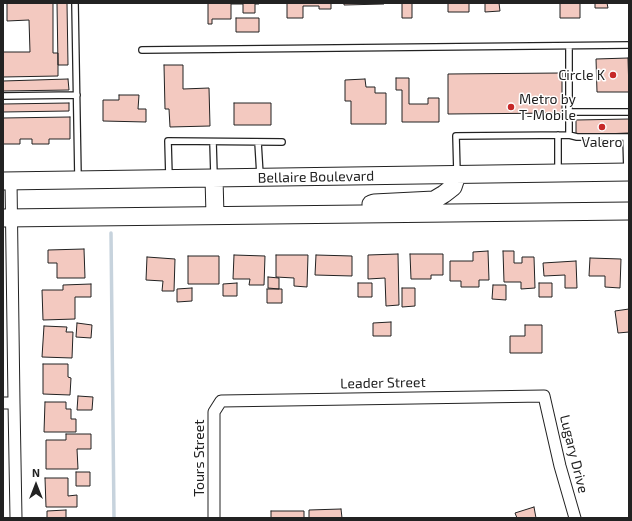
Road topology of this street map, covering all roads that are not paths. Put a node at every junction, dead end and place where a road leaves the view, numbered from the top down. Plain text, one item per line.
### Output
1 (75, 3) edge
2 (629, 45) edge
3 (569, 46) junction
4 (142, 50) dead end
5 (77, 95) junction
6 (3, 96) edge
7 (569, 112) junction
8 (629, 112) edge
9 (558, 135) junction
10 (569, 135) junction
11 (628, 137) edge
12 (213, 142) junction
13 (258, 142) junction
14 (282, 142) dead end
15 (628, 172) edge
16 (558, 174) junction
17 (457, 175) junction
18 (214, 178) junction
19 (260, 178) junction
20 (169, 179) junction
21 (78, 180) junction
22 (7, 181) edge
23 (629, 211) edge
24 (344, 214) junction
25 (215, 216) junction
26 (7, 218) edge
27 (544, 396) joint
28 (221, 401) joint
29 (8, 403) edge
30 (16, 518) edge
31 (214, 518) edge
32 (575, 518) edge

1 - 5 lane
2 - 3 lane
3 - 4 lane
3 - 7 lane
5 - 6 lane
5 - 21 lane
7 - 8 lane
7 - 10 lane
9 - 10 lane
9 - 16 lane
9 - 17 lane
10 - 11 lane
11 - 15 lane
12 - 13 lane
12 - 18 lane
12 - 20 lane
13 - 14 lane
13 - 19 lane
15 - 16 main road, Bellaire Boulevard
16 - 17 main road, Bellaire Boulevard
17 - 19 main road, Bellaire Boulevard
17 - 24 main road
18 - 19 main road, Bellaire Boulevard
18 - 20 main road, Bellaire Boulevard
18 - 25 main road
20 - 21 main road, Bellaire Boulevard
21 - 22 main road, Bellaire Boulevard
22 - 26 street
23 - 24 main road
24 - 25 main road
25 - 26 main road
26 - 29 street
27 - 28 street, Leader Street
27 - 32 street, Lugary Drive
28 - 31 street, Tours Street
29 - 30 street

